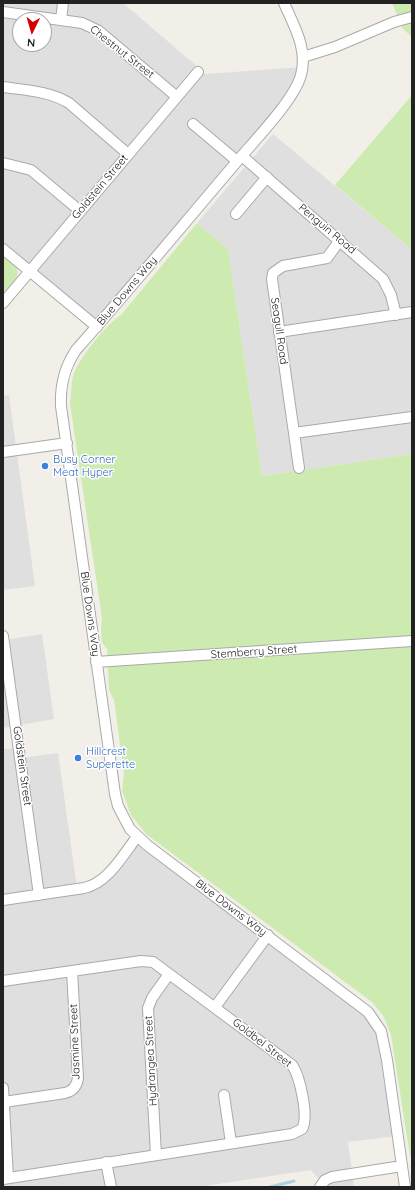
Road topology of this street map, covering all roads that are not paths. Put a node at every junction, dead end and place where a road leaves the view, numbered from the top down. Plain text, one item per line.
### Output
1 (63, 3) edge
2 (286, 4) edge
3 (3, 12) edge
4 (412, 17) edge
5 (61, 20) junction
6 (303, 56) junction
7 (198, 72) dead end
8 (3, 87) edge
9 (177, 97) junction
10 (193, 124) dead end
11 (128, 154) junction
12 (239, 158) junction
13 (3, 163) edge
14 (267, 177) junction
15 (80, 211) junction
16 (236, 214) dead end
17 (340, 240) junction
18 (3, 249) edge
19 (29, 271) junction
20 (3, 303) edge
21 (412, 312) edge
22 (396, 315) junction
23 (97, 327) junction
24 (279, 332) junction
25 (412, 417) edge
26 (294, 432) junction
27 (66, 443) junction
28 (3, 452) edge
29 (299, 468) dead end
30 (3, 636) edge
31 (412, 641) edge
32 (96, 662) junction
33 (137, 837) junction
34 (39, 895) junction
35 (3, 900) edge
36 (268, 935) junction
37 (72, 971) junction
38 (169, 974) junction
39 (3, 981) edge
40 (215, 1007) junction
41 (3, 1088) edge
42 (224, 1095) dead end
43 (4, 1102) edge
44 (231, 1144) junction
45 (156, 1155) junction
46 (106, 1162) junction
47 (402, 1166) junction
48 (6, 1179) edge
49 (111, 1187) edge
50 (320, 1187) edge
51 (405, 1187) edge

1 - 5 street
2 - 6 street, Blue Downs Way
3 - 5 street, Chestnut Street
4 - 6 street
5 - 9 street, Chestnut Street
6 - 12 street, Blue Downs Way
7 - 9 street, Goldstein Street
8 - 11 street
9 - 11 street, Goldstein Street
10 - 12 street, Penguin Road
11 - 15 street, Goldstein Street
12 - 14 street, Penguin Road
12 - 23 street, Blue Downs Way
13 - 15 street
14 - 16 street
14 - 17 street, Penguin Road
15 - 19 street, Goldstein Street
17 - 22 street, Penguin Road
17 - 24 street, Seagull Road
18 - 19 street
19 - 20 street, Goldstein Street
19 - 23 street
21 - 22 street
22 - 24 street
23 - 27 street, Blue Downs Way
24 - 26 street, Seagull Road
25 - 26 street
26 - 29 street, Seagull Road
27 - 28 street
27 - 32 street, Blue Downs Way
30 - 34 street, Goldstein Street
31 - 32 street, Stemberry Street
32 - 33 street, Blue Downs Way
33 - 34 street
33 - 36 street, Blue Downs Way
34 - 35 street
36 - 40 street
36 - 47 street, Blue Downs Way
37 - 38 street, Goldbel Street
37 - 39 street, Goldbel Street
37 - 43 street, Jasmine Street
38 - 40 street, Goldbel Street
38 - 45 street, Hydrangea Street
40 - 44 street, Goldbel Street
41 - 43 street
42 - 44 street
43 - 48 street
44 - 45 street, Goldbel Street
45 - 46 street, Goldbel Street
46 - 48 street, Goldbel Street
46 - 49 street
47 - 50 street
47 - 51 street, Blue Downs Way

